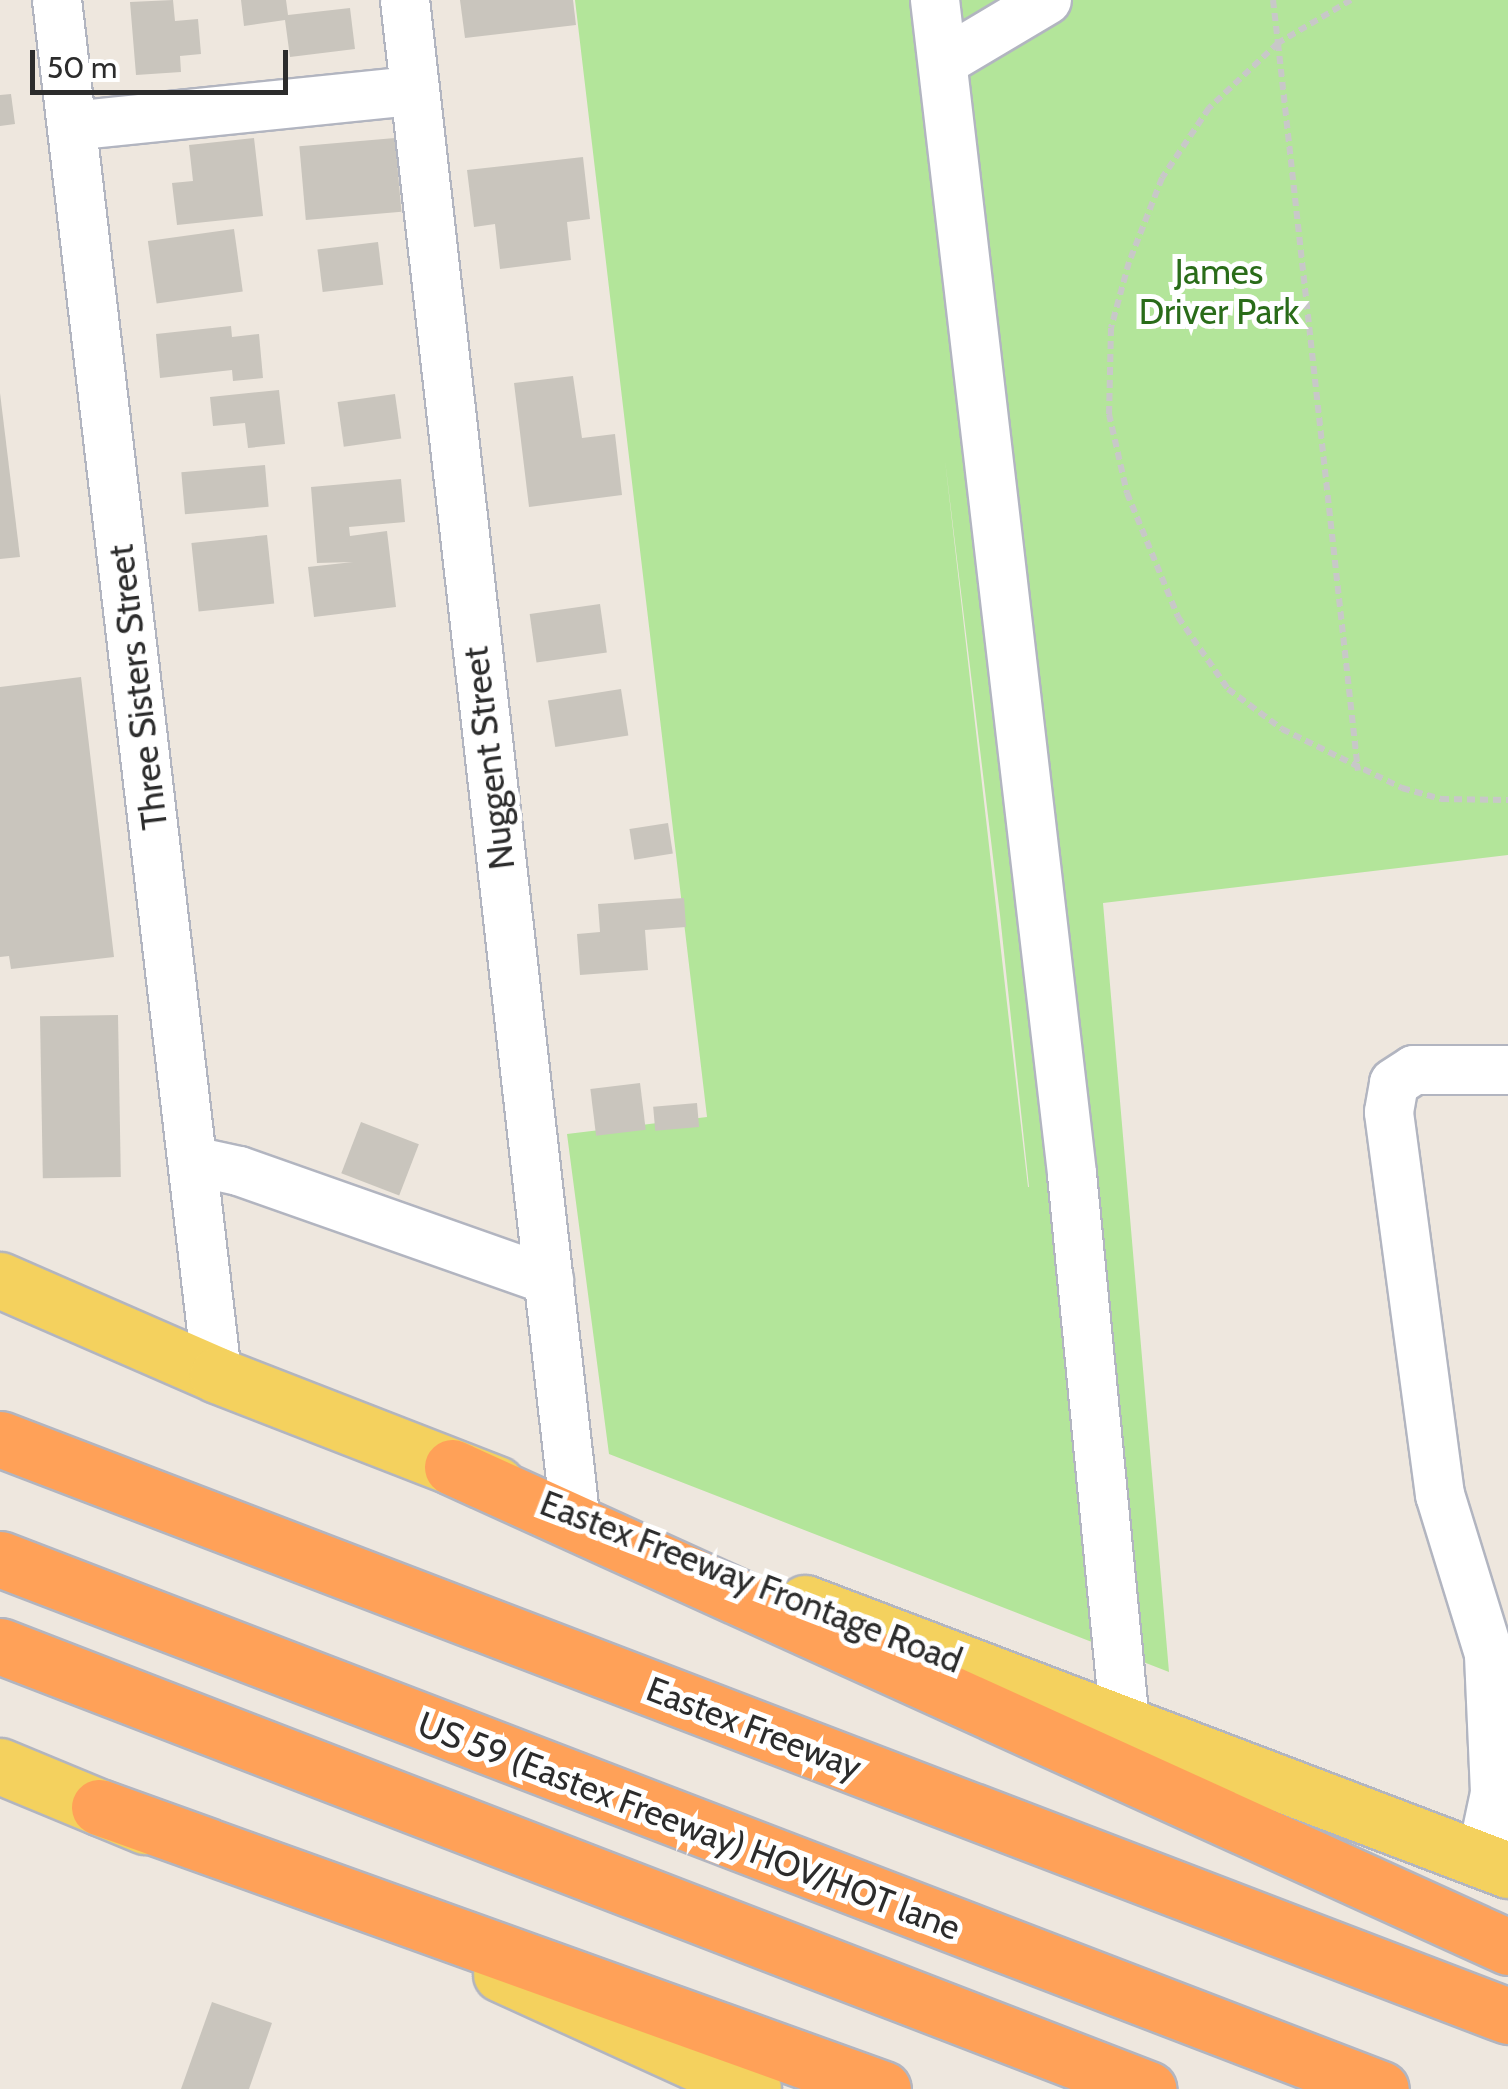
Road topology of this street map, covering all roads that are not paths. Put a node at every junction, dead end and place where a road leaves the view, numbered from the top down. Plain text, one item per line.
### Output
1 (57, 0) edge
2 (405, 0) edge
3 (936, 0) edge
4 (1046, 0) edge
5 (943, 62) junction
6 (413, 90) junction
7 (72, 126) junction
8 (1508, 1070) edge
9 (193, 1162) junction
10 (0, 1280) edge
11 (549, 1280) junction
12 (217, 1375) junction
13 (0, 1439) edge
14 (452, 1467) junction
15 (575, 1516) junction
16 (0, 1559) edge
17 (0, 1646) edge
18 (1126, 1724) junction
19 (0, 1766) edge
20 (100, 1807) junction
21 (1495, 1864) edge
22 (1508, 1946) edge
23 (1508, 2016) edge
24 (753, 2089) edge
25 (883, 2089) edge
26 (1148, 2089) edge
27 (1380, 2089) edge

1 - 7 street, Three Sisters Street
2 - 6 street, Nuggent Street
3 - 5 street
4 - 5 street
5 - 18 street
6 - 7 street
6 - 11 street, Nuggent Street
7 - 9 street, Three Sisters Street
8 - 21 street
9 - 11 street
9 - 12 street, Three Sisters Street
10 - 12 main road, Eastex Freeway Frontage Road
11 - 15 street, Nuggent Street
12 - 14 main road, Eastex Freeway Frontage Road
13 - 23 highway, Eastex Freeway
14 - 15 main road, Eastex Freeway Frontage Road
14 - 22 highway
15 - 18 main road, Eastex Freeway Frontage Road
16 - 27 highway, US 59 (Eastex Freeway) HOV/HOT lane
17 - 26 highway
18 - 21 main road, Eastex Freeway Frontage Road
19 - 20 main road
20 - 24 main road
20 - 25 highway

